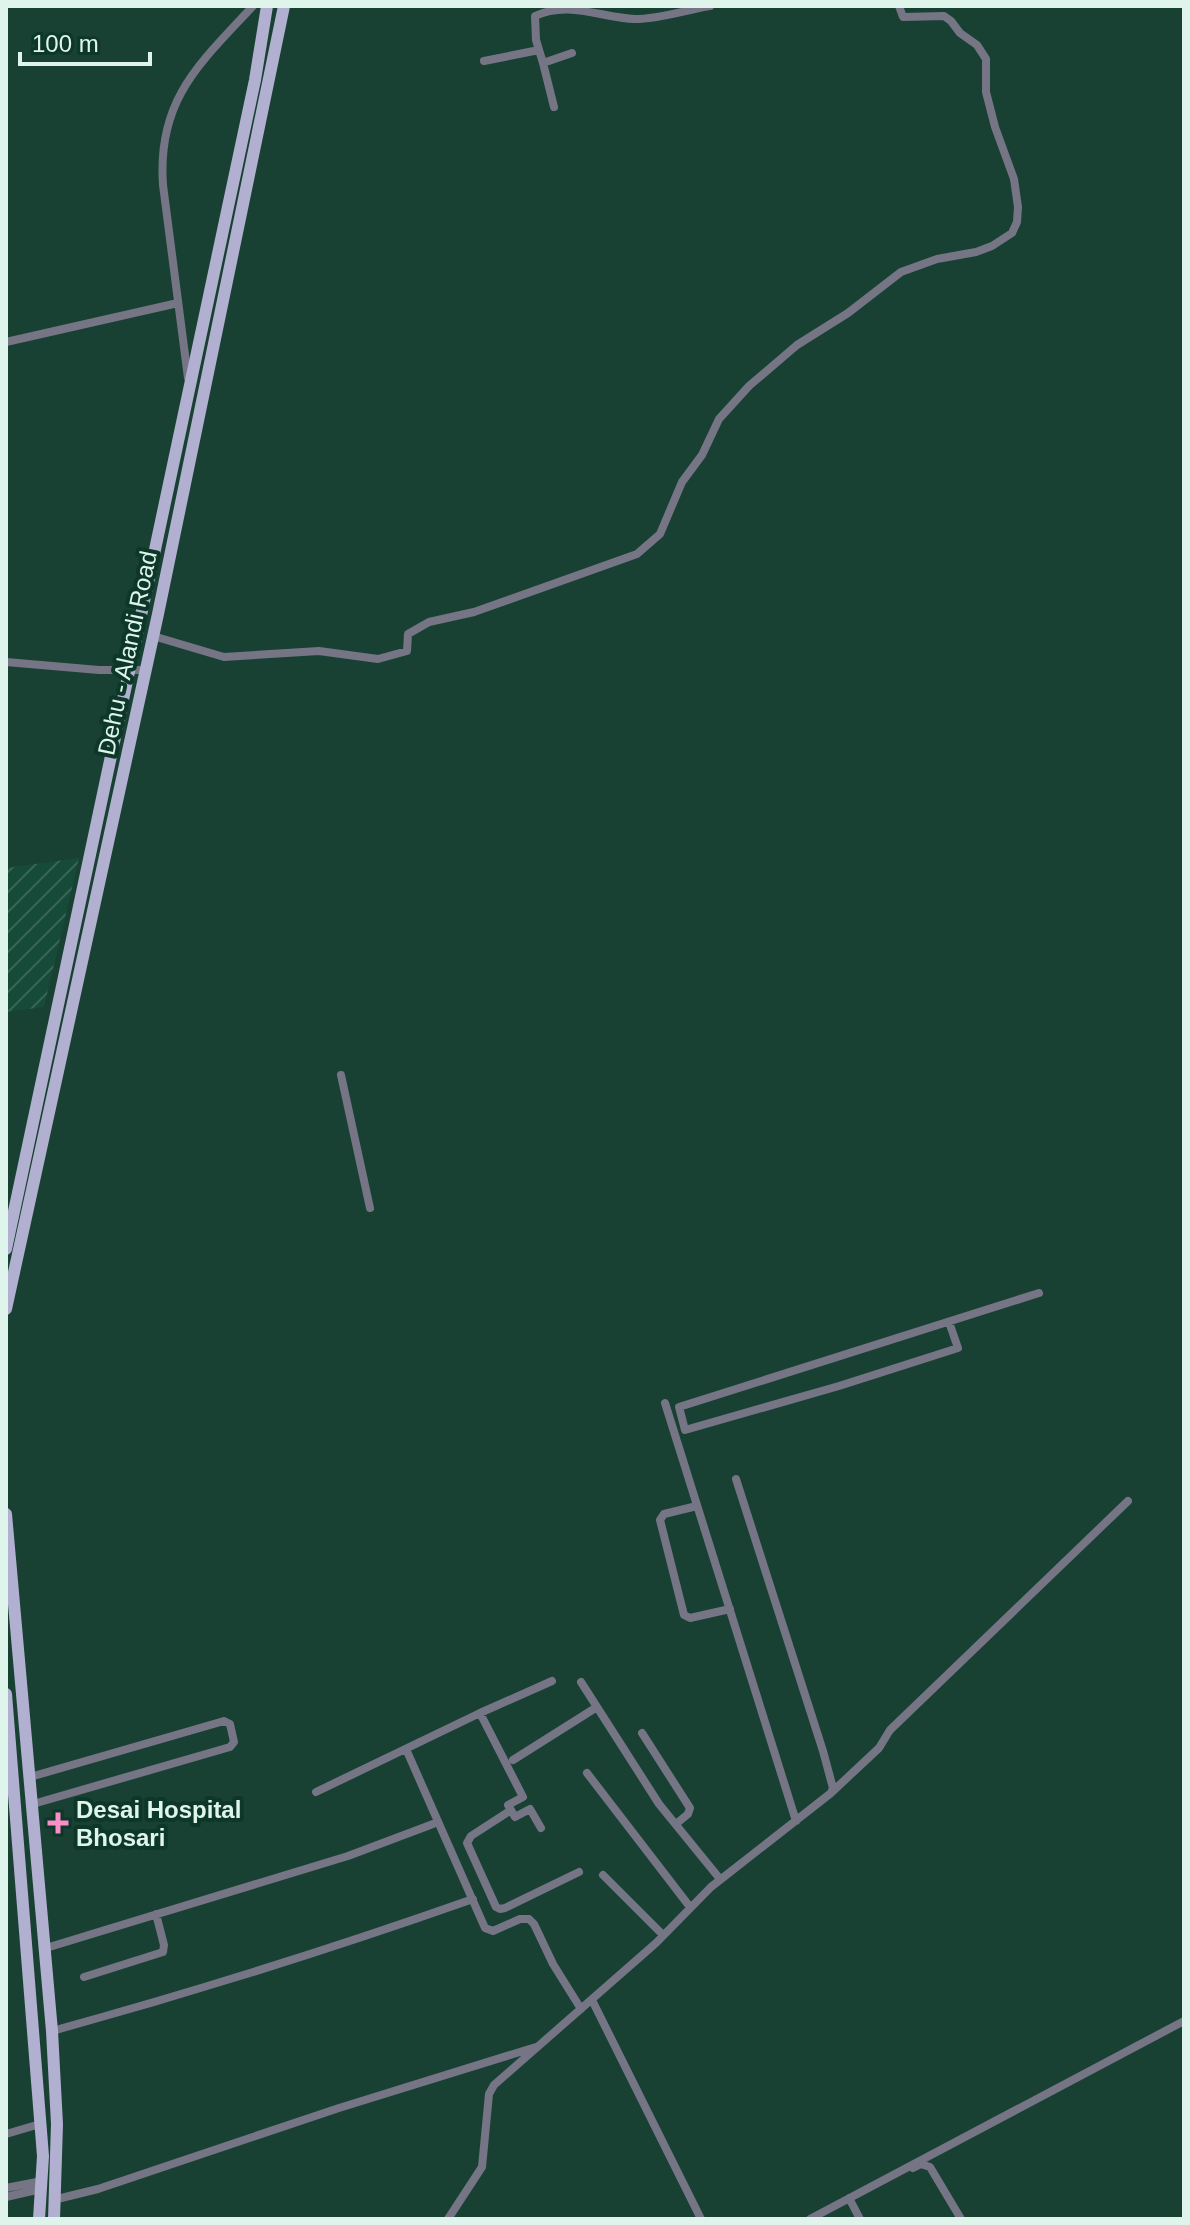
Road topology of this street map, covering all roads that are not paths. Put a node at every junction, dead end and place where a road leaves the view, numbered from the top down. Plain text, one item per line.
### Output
1 (253, 6) edge
2 (267, 6) edge
3 (283, 6) edge
4 (710, 6) edge
5 (899, 6) edge
6 (917, 10) edge
7 (539, 50) junction
8 (572, 53) dead end
9 (484, 61) dead end
10 (543, 63) junction
11 (554, 107) dead end
12 (178, 303) junction
13 (6, 342) edge
14 (189, 385) junction
15 (176, 447) junction
16 (192, 451) junction
17 (153, 636) junction
18 (6, 662) edge
19 (129, 668) junction
20 (146, 670) junction
21 (341, 1075) dead end
22 (370, 1208) dead end
23 (6, 1249) edge
24 (1039, 1293) dead end
25 (6, 1309) edge
26 (949, 1322) junction
27 (665, 1403) dead end
28 (682, 1419) junction
29 (671, 1422) junction
30 (736, 1479) dead end
31 (1128, 1501) dead end
32 (697, 1506) junction
33 (6, 1514) edge
34 (730, 1609) junction
35 (552, 1681) dead end
36 (581, 1682) dead end
37 (6, 1694) edge
38 (597, 1707) junction
39 (480, 1713) junction
40 (642, 1733) dead end
41 (406, 1749) junction
42 (513, 1760) dead end
43 (587, 1773) dead end
44 (30, 1777) junction
45 (316, 1792) dead end
46 (831, 1793) junction
47 (33, 1804) junction
48 (511, 1810) junction
49 (796, 1821) junction
50 (433, 1824) dead end
51 (676, 1824) junction
52 (541, 1828) dead end
53 (579, 1872) dead end
54 (603, 1875) dead end
55 (720, 1879) junction
56 (473, 1899) junction
57 (690, 1907) junction
58 (156, 1914) junction
59 (663, 1935) junction
60 (46, 1948) junction
61 (84, 1977) dead end
62 (592, 2000) junction
63 (581, 2009) junction
64 (1184, 2021) edge
65 (52, 2031) junction
66 (541, 2045) junction
67 (40, 2124) junction
68 (6, 2134) edge
69 (6, 2188) edge
70 (41, 2190) junction
71 (6, 2197) edge
72 (850, 2197) junction
73 (55, 2200) junction
74 (39, 2219) edge
75 (54, 2219) edge
76 (448, 2219) edge
77 (701, 2219) edge
78 (810, 2219) edge
79 (860, 2219) edge
80 (961, 2219) edge

1 - 12 street
2 - 14 main road, Dehu - Alandi Road
3 - 16 main road, Dehu - Alandi Road
4 - 7 street
5 - 6 street
6 - 17 street
7 - 9 street
7 - 10 street
8 - 10 street
10 - 11 street
12 - 13 street
12 - 14 street
14 - 15 main road, Dehu - Alandi Road
15 - 16 main road
15 - 19 main road, Dehu - Alandi Road
16 - 17 main road, Dehu - Alandi Road
17 - 20 main road, Dehu - Alandi Road
18 - 19 street
19 - 20 street
19 - 23 main road, Dehu - Alandi Road
20 - 25 main road, Dehu - Alandi Road
21 - 22 street
24 - 26 street
26 - 28 street
26 - 28 street
27 - 29 street
28 - 29 street
29 - 32 street
30 - 46 street
31 - 46 street
32 - 34 street
32 - 34 street
33 - 44 main road
34 - 49 street
35 - 39 street
36 - 38 street
37 - 67 main road
38 - 42 street
38 - 51 street
39 - 41 street
39 - 48 street
40 - 51 street
41 - 45 street
41 - 56 street
43 - 57 street
44 - 47 main road
44 - 47 street
46 - 49 street
47 - 60 main road
48 - 52 street
48 - 53 street
49 - 55 street
50 - 58 street
51 - 55 street
54 - 59 street
55 - 57 street
56 - 63 street
56 - 65 street
57 - 59 street
58 - 60 street
58 - 61 street
59 - 62 street
60 - 65 main road
62 - 63 street
62 - 77 street
63 - 66 street
64 - 72 street
65 - 73 main road
66 - 73 street
66 - 76 street
67 - 68 street
67 - 70 main road
69 - 70 street
70 - 71 street
70 - 73 street
70 - 74 main road
72 - 78 street
72 - 79 street
72 - 80 street
73 - 75 main road

